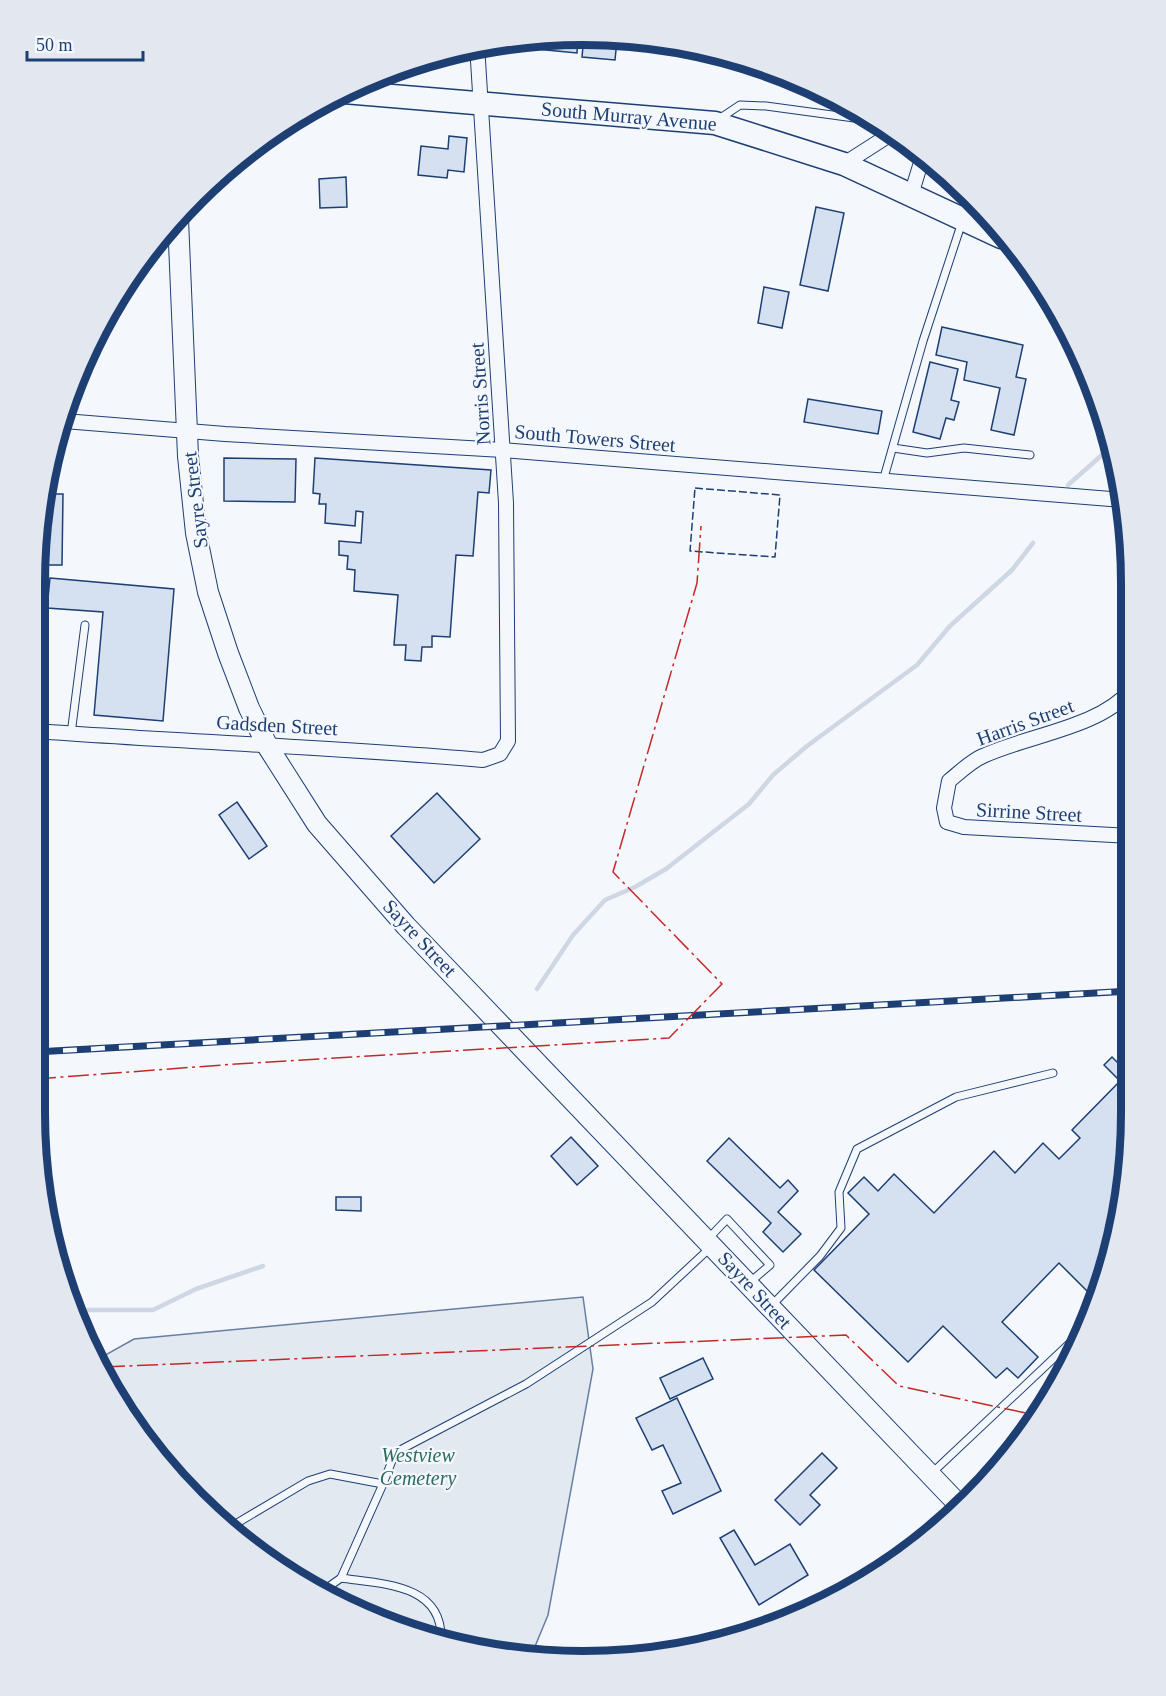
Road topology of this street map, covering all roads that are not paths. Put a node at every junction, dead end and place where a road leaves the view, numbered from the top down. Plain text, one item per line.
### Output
1 (478, 55) edge
2 (360, 93) edge
3 (481, 103) junction
4 (853, 118) edge
5 (715, 123) junction
6 (885, 138) edge
7 (844, 164) junction
8 (921, 164) edge
9 (911, 195) junction
10 (963, 219) junction
11 (178, 229) edge
12 (990, 232) edge
13 (70, 422) edge
14 (188, 431) junction
15 (893, 448) junction
16 (503, 450) junction
17 (1030, 455) dead end
18 (883, 482) junction
19 (1114, 499) edge
20 (85, 625) dead end
21 (1121, 697) edge
22 (45, 732) edge
23 (71, 734) junction
24 (508, 741) joint
25 (268, 747) junction
26 (945, 800) joint
27 (1121, 835) edge
28 (1053, 1073) dead end
29 (710, 1242) junction
30 (749, 1283) junction
31 (771, 1306) junction
32 (1069, 1343) edge
33 (930, 1474) junction
34 (383, 1484) junction
35 (955, 1501) edge
36 (236, 1524) edge
37 (341, 1578) junction
38 (328, 1587) edge
39 (441, 1632) edge

1 - 3 street, Norris Street
2 - 3 main road, South Murray Avenue
3 - 5 main road, South Murray Avenue
3 - 16 street, Norris Street
4 - 5 lane
5 - 7 main road, South Murray Avenue
6 - 7 street
7 - 9 main road, South Murray Avenue
8 - 9 street
9 - 10 main road, South Murray Avenue
10 - 12 main road, South Murray Avenue
10 - 15 lane
11 - 14 main road, Sayre Street
13 - 14 street, South Towers Street
14 - 16 street, South Towers Street
14 - 25 main road, Sayre Street
15 - 17 lane
15 - 18 lane
16 - 18 street, South Towers Street
16 - 24 street, Norris Street
18 - 19 street, South Towers Street
20 - 23 lane
21 - 26 street, Harris Street
22 - 23 street, Gadsden Street
23 - 25 street, Gadsden Street
24 - 25 street, Gadsden Street
25 - 29 main road, Sayre Street
26 - 27 street, Sirrine Street
28 - 31 lane
29 - 30 main road, Sayre Street
29 - 30 lane
29 - 34 lane
30 - 31 main road, Sayre Street
31 - 33 main road, Sayre Street
32 - 33 lane
33 - 35 main road, Sayre Street
34 - 36 lane
34 - 37 lane
37 - 38 lane
37 - 39 lane

